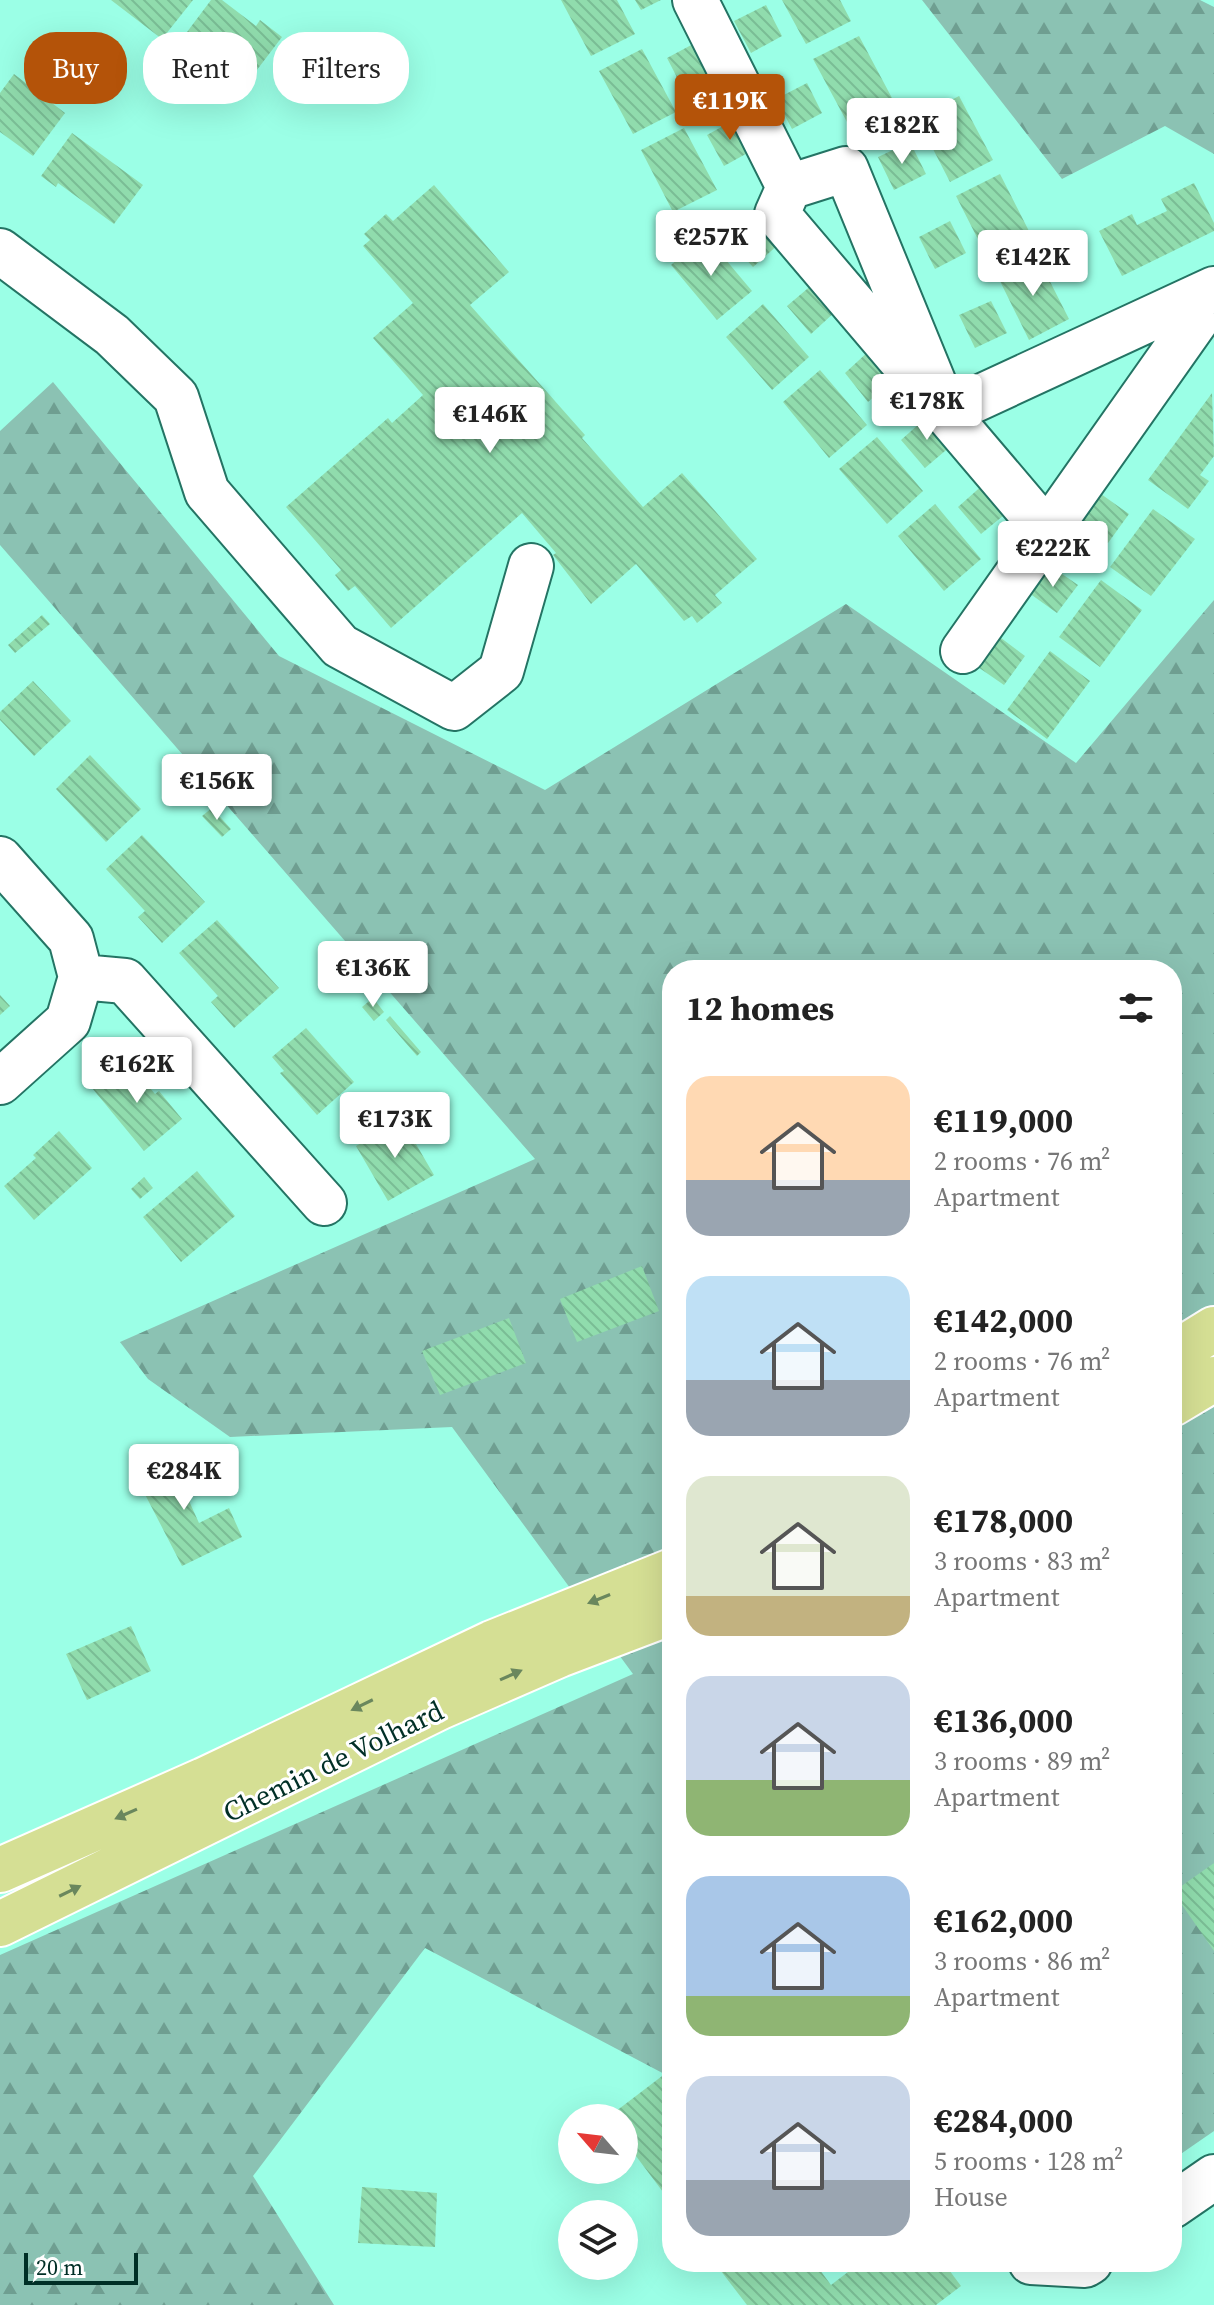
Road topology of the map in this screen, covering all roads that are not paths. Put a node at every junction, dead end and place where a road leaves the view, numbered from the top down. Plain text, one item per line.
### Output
1 (695, 0) edge
2 (789, 187) junction
3 (0, 251) edge
4 (1214, 289) edge
5 (1214, 295) edge
6 (946, 413) junction
7 (1048, 533) junction
8 (531, 566) dead end
9 (963, 651) dead end
10 (0, 859) edge
11 (81, 977) junction
12 (0, 1082) edge
13 (324, 1203) dead end
14 (1214, 1329) edge
15 (1182, 1349) edge
16 (1214, 1379) edge
17 (1182, 1398) edge
18 (662, 1575) edge
19 (662, 1616) edge
20 (0, 1870) edge
21 (0, 1924) edge
22 (1214, 2177) edge
23 (1182, 2199) edge

1 - 2 street
2 - 6 street
2 - 6 street
3 - 8 street
4 - 6 street
5 - 7 street
6 - 7 street
7 - 9 street
10 - 11 street
11 - 12 street
11 - 13 street
14 - 15 main road
16 - 17 main road
18 -> 20 main road, Chemin de Volhard
21 -> 19 main road, Chemin de Volhard
22 - 23 street

